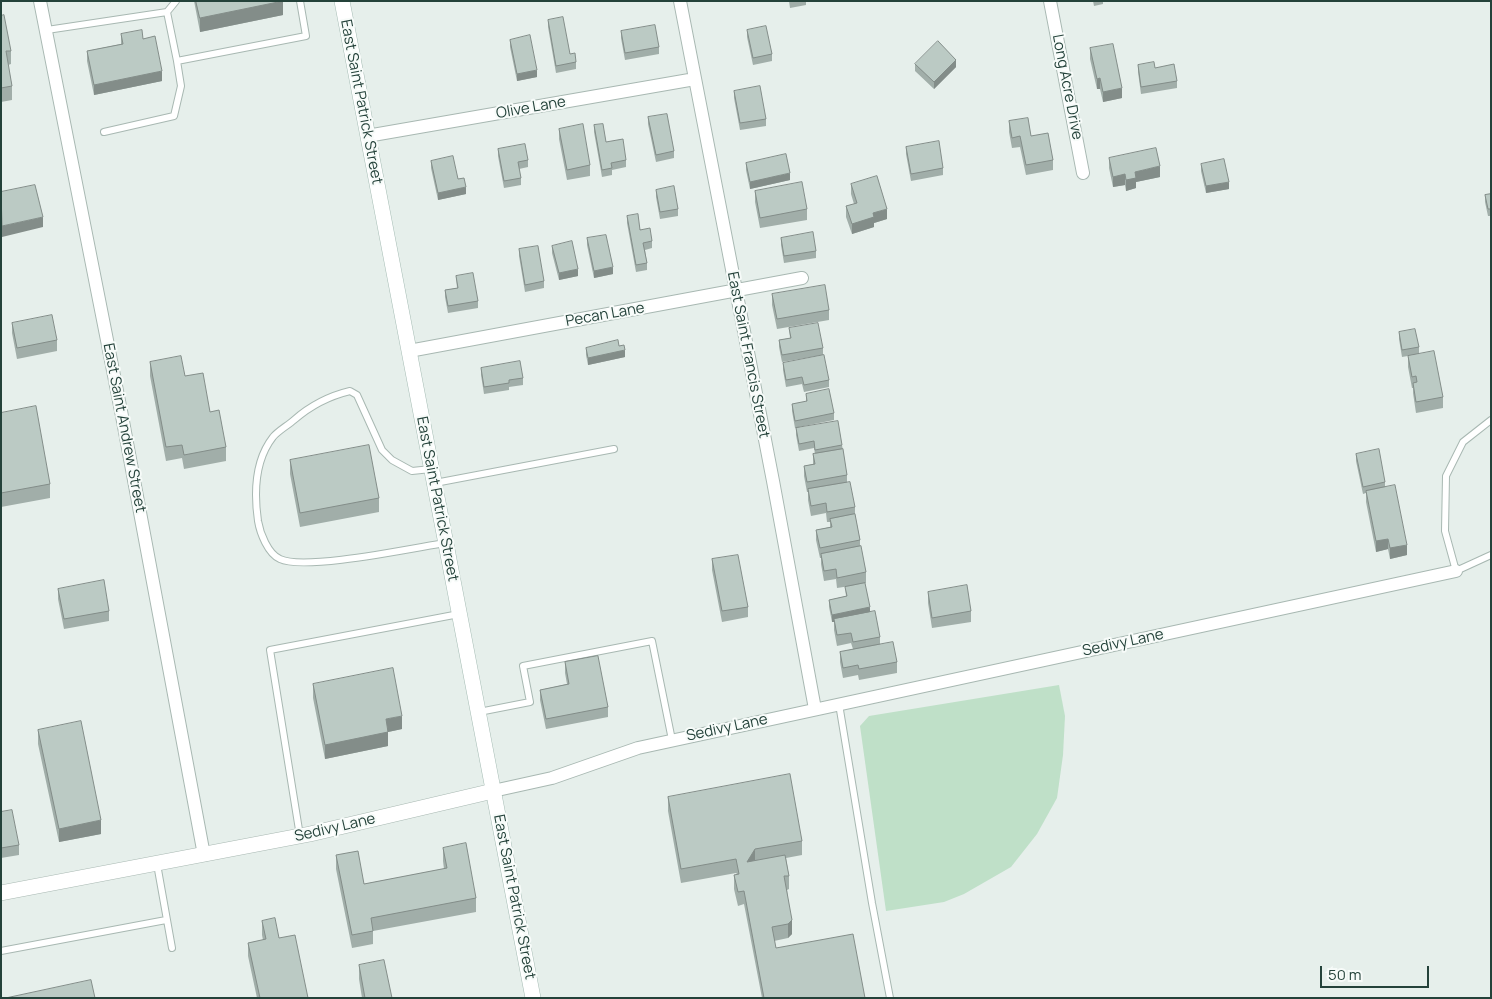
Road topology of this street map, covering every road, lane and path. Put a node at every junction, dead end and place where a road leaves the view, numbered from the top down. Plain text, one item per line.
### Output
1 (40, 1) edge
2 (176, 1) edge
3 (300, 1) edge
4 (342, 1) edge
5 (680, 1) edge
6 (1050, 1) edge
7 (167, 12) junction
8 (47, 30) junction
9 (177, 61) junction
10 (694, 79) junction
11 (104, 132) dead end
12 (367, 136) junction
13 (1083, 173) dead end
14 (802, 278) dead end
15 (735, 291) junction
16 (409, 351) junction
17 (1491, 420) edge
18 (614, 449) dead end
19 (433, 476) junction
20 (446, 542) junction
21 (1491, 555) edge
22 (1456, 571) junction
23 (459, 614) junction
24 (839, 704) junction
25 (815, 709) junction
26 (478, 712) junction
27 (672, 740) junction
28 (493, 791) junction
29 (300, 836) junction
30 (204, 855) junction
31 (157, 864) junction
32 (1, 894) edge
33 (166, 920) junction
34 (172, 948) dead end
35 (1, 951) edge
36 (533, 998) edge
37 (890, 998) edge

1 - 8 street, East Saint Andrew Street
2 - 7 lane
3 - 9 lane
4 - 12 main road, East Saint Patrick Street
5 - 10 street, East Saint Francis Street
6 - 13 street, Long Acre Drive
7 - 8 lane
7 - 9 lane
8 - 30 street, East Saint Andrew Street
9 - 11 lane
10 - 12 street, Olive Lane
10 - 15 street, East Saint Francis Street
12 - 16 main road, East Saint Patrick Street
14 - 15 street, Pecan Lane
15 - 16 street, Pecan Lane
15 - 25 street, East Saint Francis Street
16 - 19 main road, East Saint Patrick Street
17 - 22 lane
18 - 19 lane
19 - 20 main road, East Saint Patrick Street
19 - 20 lane
20 - 23 main road, East Saint Patrick Street
21 - 22 lane, Sedivy Lane
22 - 24 street, Sedivy Lane
23 - 26 main road, East Saint Patrick Street
23 - 29 lane
24 - 25 street, Sedivy Lane
24 - 37 lane
25 - 27 street, Sedivy Lane
26 - 27 lane
26 - 28 main road, East Saint Patrick Street
27 - 28 street, Sedivy Lane
28 - 29 main road, Sedivy Lane
28 - 36 main road, East Saint Patrick Street
29 - 30 main road, Sedivy Lane
30 - 31 main road, Sedivy Lane
31 - 32 main road, Sedivy Lane
31 - 33 lane
33 - 34 lane
33 - 35 lane

